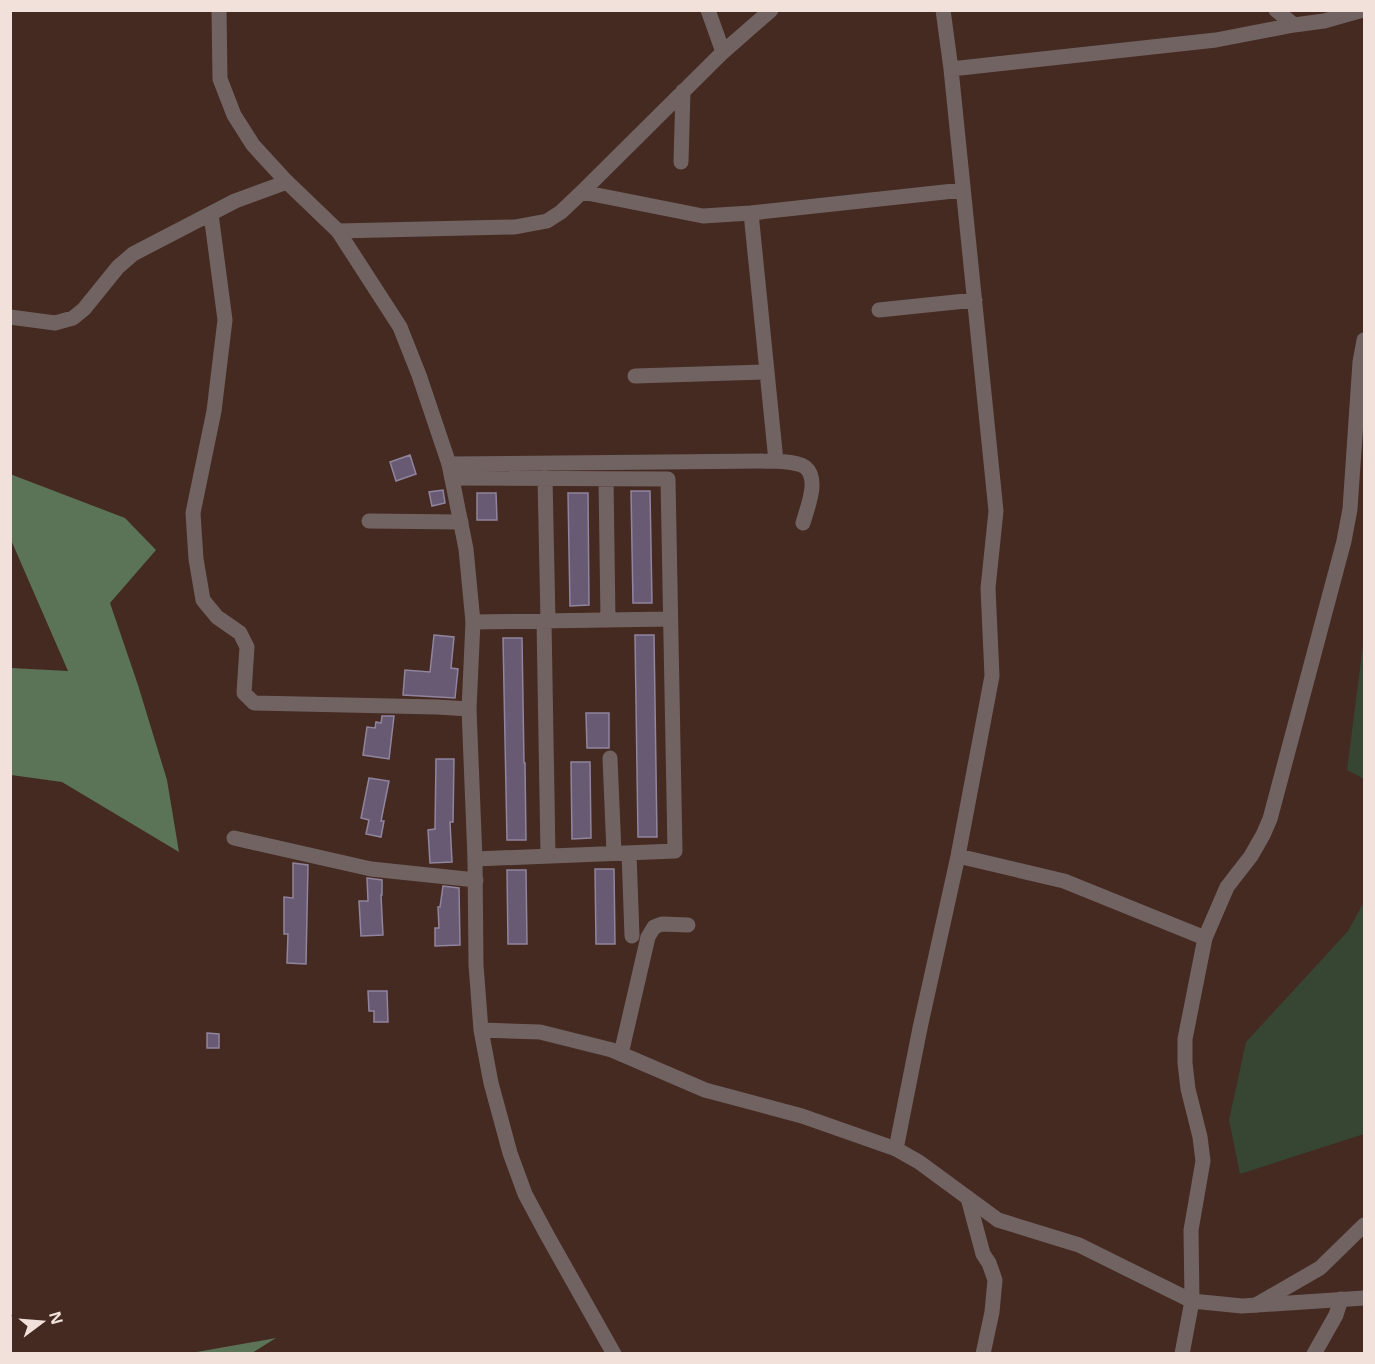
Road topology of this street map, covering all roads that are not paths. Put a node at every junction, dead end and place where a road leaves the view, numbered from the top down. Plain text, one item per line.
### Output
1 (219, 10) edge
2 (708, 10) edge
3 (771, 10) edge
4 (943, 10) edge
5 (1276, 10) edge
6 (1363, 10) edge
7 (1294, 25) junction
8 (723, 52) junction
9 (951, 69) junction
10 (683, 91) junction
11 (681, 162) dead end
12 (287, 182) junction
13 (963, 190) junction
14 (582, 192) junction
15 (211, 213) junction
16 (751, 213) junction
17 (338, 231) junction
18 (975, 300) junction
19 (879, 310) dead end
20 (10, 316) edge
21 (1365, 340) edge
22 (767, 372) junction
23 (635, 376) dead end
24 (776, 461) junction
25 (451, 471) junction
26 (545, 478) junction
27 (606, 479) junction
28 (369, 522) dead end
29 (461, 522) junction
30 (802, 523) dead end
31 (670, 619) junction
32 (608, 620) junction
33 (546, 621) junction
34 (473, 622) junction
35 (469, 709) junction
36 (610, 758) dead end
37 (234, 838) dead end
38 (614, 853) junction
39 (629, 853) junction
40 (548, 855) junction
41 (958, 856) junction
42 (475, 859) junction
43 (476, 880) junction
44 (688, 925) dead end
45 (632, 936) dead end
46 (1205, 938) junction
47 (481, 1030) junction
48 (621, 1054) junction
49 (897, 1149) junction
50 (968, 1198) junction
51 (1365, 1225) edge
52 (1365, 1298) edge
53 (1341, 1299) junction
54 (1192, 1301) junction
55 (1257, 1305) junction
56 (614, 1353) edge
57 (983, 1353) edge
58 (1182, 1353) edge
59 (1314, 1353) edge

1 - 12 street
2 - 8 street
3 - 8 street
4 - 9 street
5 - 7 street
6 - 7 street
7 - 9 street
8 - 10 street
9 - 13 street
10 - 11 street
10 - 14 street
12 - 15 street
12 - 17 street
13 - 16 street
13 - 18 street
14 - 16 street
14 - 17 street
15 - 20 street
15 - 35 street
16 - 22 street
17 - 25 street
18 - 19 street
18 - 41 street
21 - 46 street
22 - 23 street
22 - 24 street
24 - 25 street
24 - 30 street
25 - 26 street
25 - 29 street
26 - 27 street
26 - 33 street
27 - 31 street
27 - 32 street
28 - 29 street
29 - 34 street
31 - 32 street
31 - 39 street
32 - 33 street
33 - 34 street
33 - 40 street
34 - 35 street
35 - 42 street
36 - 38 street
37 - 43 street
38 - 39 street
38 - 40 street
39 - 45 street
40 - 42 street
41 - 46 street
41 - 49 street
42 - 43 street
43 - 47 street
44 - 48 street
46 - 54 street
47 - 48 street
47 - 56 street
48 - 49 street
49 - 50 street
50 - 54 street
50 - 57 street
51 - 55 street
52 - 53 street
53 - 55 street
53 - 59 street
54 - 55 street
54 - 58 street

